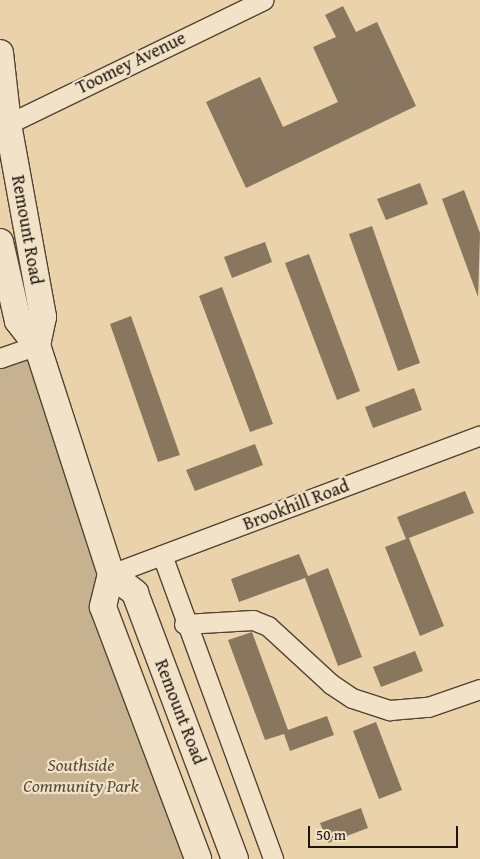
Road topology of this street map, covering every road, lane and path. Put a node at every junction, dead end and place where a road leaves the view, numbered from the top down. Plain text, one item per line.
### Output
1 (263, 0) edge
2 (0, 53) edge
3 (4, 125) edge
4 (0, 242) edge
5 (37, 345) junction
6 (0, 358) edge
7 (480, 435) edge
8 (162, 555) junction
9 (111, 574) junction
10 (184, 624) junction
11 (480, 689) edge
12 (198, 859) edge
13 (235, 859) edge
14 (273, 859) edge

1 - 3 street, Toomey Avenue
2 - 3 main road, Remount Road
3 - 5 main road, Remount Road
4 - 5 main road, Remount Road
5 - 6 street
5 - 9 main road, Remount Road
7 - 8 street, Brookhill Road
8 - 9 street, Brookhill Road
8 - 10 street
9 - 12 main road, Remount Road
9 - 13 main road, Remount Road
10 - 11 street
10 - 14 street

